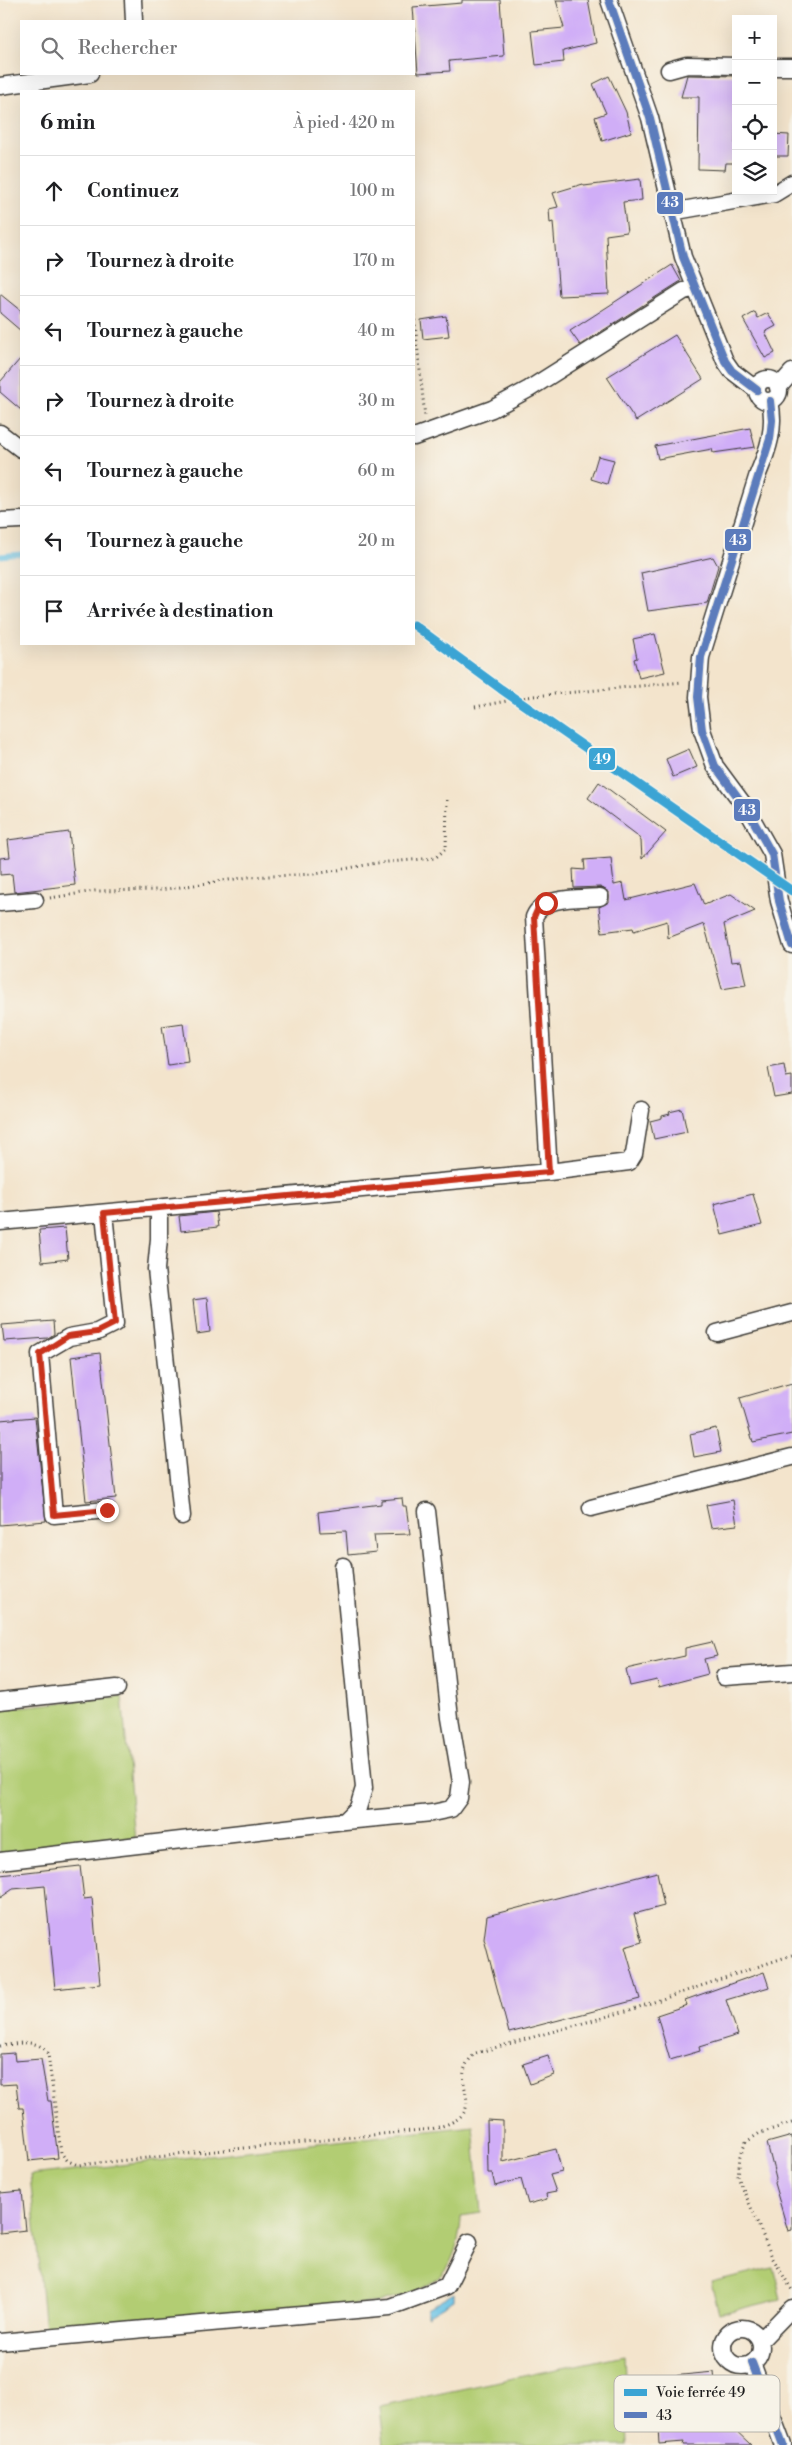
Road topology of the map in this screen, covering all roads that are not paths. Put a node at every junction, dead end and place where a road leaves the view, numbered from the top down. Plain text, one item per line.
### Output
1 (133, 0) edge
2 (609, 0) edge
3 (134, 20) edge
4 (732, 66) edge
5 (792, 67) edge
6 (777, 68) edge
7 (669, 70) dead end
8 (82, 75) edge
9 (0, 86) edge
10 (792, 183) edge
11 (777, 192) edge
12 (768, 195) edge
13 (777, 195) edge
14 (792, 199) edge
15 (671, 212) junction
16 (695, 288) junction
17 (792, 372) edge
18 (774, 394) junction
19 (0, 433) edge
20 (420, 435) edge
21 (20, 448) edge
22 (20, 520) edge
23 (0, 521) edge
24 (600, 897) dead end
25 (35, 900) road end
26 (0, 903) edge
27 (792, 945) edge
28 (642, 1110) dead end
29 (549, 1172) junction
30 (158, 1208) junction
31 (104, 1213) junction
32 (0, 1222) edge
33 (792, 1313) edge
34 (717, 1333) dead end
35 (792, 1457) edge
36 (591, 1508) dead end
37 (107, 1510) dead end
38 (427, 1511) dead end
39 (182, 1516) dead end
40 (343, 1566) dead end
41 (792, 1672) edge
42 (724, 1677) dead end
43 (117, 1688) dead end
44 (0, 1701) edge
45 (345, 1821) junction
46 (0, 1861) edge
47 (469, 2242) dead end
48 (792, 2308) edge
49 (760, 2341) junction
50 (0, 2342) edge
51 (752, 2363) junction
52 (757, 2375) edge
53 (778, 2432) edge
54 (783, 2445) edge

1 - 3 street
2 - 15 street
4 - 7 street
5 - 6 street
8 - 9 street
10 - 11 street
12 - 15 street
13 - 14 street
15 - 16 street
16 - 18 street
16 - 20 street
17 - 18 street
18 - 27 street
19 - 21 street
22 - 23 street
24 - 29 street
25 - 26 street
28 - 29 street
29 - 30 street
30 - 31 street
30 - 39 street
31 - 32 street
31 - 37 street
33 - 34 street
35 - 36 street
38 - 45 street
40 - 45 street
41 - 42 street
43 - 44 street
45 - 46 street
47 - 50 street
48 - 49 street
49 - 51 street
49 - 51 street
51 - 52 street
53 - 54 street

